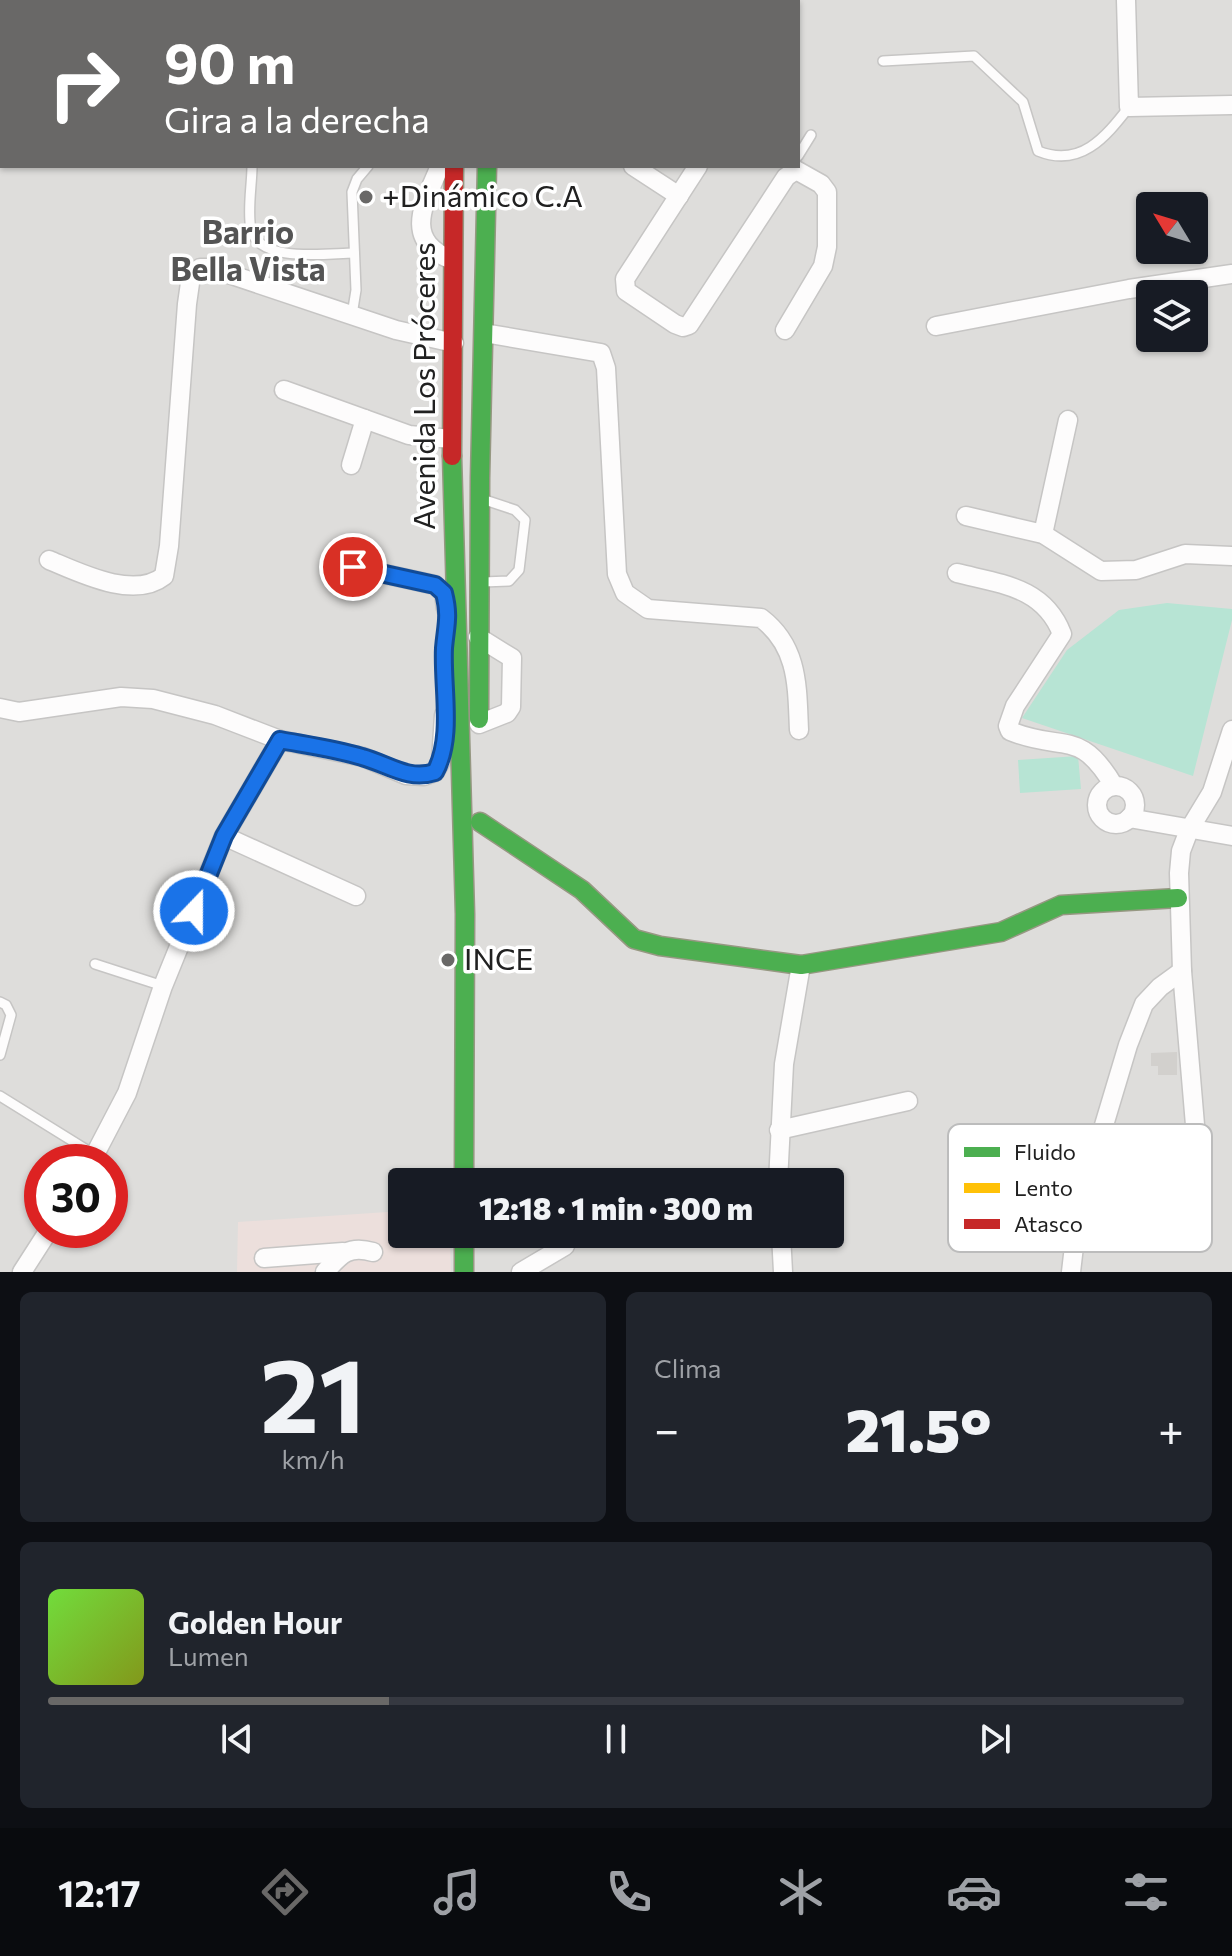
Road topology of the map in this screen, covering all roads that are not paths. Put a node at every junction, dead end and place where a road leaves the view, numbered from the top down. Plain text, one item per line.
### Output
1 (1126, 0) edge
2 (883, 61) dead end
3 (1232, 105) edge
4 (1129, 107) junction
5 (811, 135) dead end
6 (800, 155) edge
7 (252, 168) edge
8 (366, 168) edge
9 (439, 168) edge
10 (454, 168) edge
11 (487, 168) edge
12 (636, 168) edge
13 (697, 168) edge
14 (792, 168) edge
15 (800, 168) edge
16 (679, 196) junction
17 (354, 253) junction
18 (452, 260) junction
19 (1232, 274) edge
20 (352, 315) junction
21 (936, 326) dead end
22 (785, 330) dead end
23 (484, 333) junction
24 (454, 343) junction
25 (284, 390) dead end
26 (365, 419) junction
27 (1068, 420) dead end
28 (451, 439) junction
29 (351, 465) dead end
30 (480, 499) junction
31 (966, 516) dead end
32 (1043, 534) junction
33 (1232, 556) edge
34 (49, 560) dead end
35 (353, 567) dead end
36 (957, 573) dead end
37 (480, 582) junction
38 (452, 622) junction
39 (478, 637) junction
40 (0, 708) edge
41 (799, 730) dead end
42 (1232, 730) edge
43 (479, 738) junction
44 (280, 740) junction
45 (1114, 786) junction
46 (1129, 818) junction
47 (480, 822) junction
48 (1189, 830) junction
49 (224, 836) junction
50 (1232, 836) edge
51 (356, 896) dead end
52 (1178, 898) junction
53 (95, 964) dead end
54 (801, 965) junction
55 (1182, 971) junction
56 (163, 986) junction
57 (0, 1002) edge
58 (0, 1055) edge
59 (0, 1096) edge
60 (908, 1101) dead end
61 (1104, 1124) edge
62 (1195, 1124) edge
63 (779, 1130) junction
64 (71, 1144) edge
65 (101, 1144) edge
66 (464, 1168) edge
67 (481, 1168) edge
68 (778, 1168) edge
69 (37, 1248) edge
70 (460, 1248) edge
71 (464, 1248) edge
72 (481, 1248) edge
73 (562, 1248) edge
74 (782, 1248) edge
75 (343, 1252) junction
76 (373, 1252) dead end
77 (1073, 1252) edge
78 (264, 1258) dead end
79 (22, 1272) edge
80 (325, 1272) edge
81 (449, 1272) edge
82 (464, 1272) edge
83 (481, 1272) edge
84 (521, 1272) edge
85 (783, 1272) edge
86 (1071, 1272) edge

1 - 4 street
2 - 4 lane
3 - 4 street
5 - 6 lane
7 - 17 lane
8 - 17 lane
9 - 18 street
10 - 18 main road, Avenida Los Próceres
11 - 23 main road, Avenida Los Próceres
12 - 16 street
13 - 16 street
14 - 16 street
15 - 22 street
17 - 20 lane
18 - 24 main road, Avenida Los Próceres
19 - 21 street
20 - 24 street
20 - 34 street
23 - 30 main road, Avenida Los Próceres
23 - 41 street
24 - 28 main road, Avenida Los Próceres
25 - 26 street
26 - 28 street
26 - 29 street
27 - 32 street
28 - 38 main road, Avenida Los Próceres
30 - 37 main road, Avenida Los Próceres
30 - 37 lane
31 - 32 street
32 - 33 street
35 - 38 street
36 - 45 street
37 - 39 main road, Avenida Los Próceres
38 - 44 street
38 - 66 main road, Avenida Los Próceres
39 - 43 main road, Avenida Los Próceres
39 - 43 street
40 - 44 street
42 - 48 street
43 - 47 main road, Avenida Los Próceres
44 - 49 street
45 - 46 street
45 - 46 street
46 - 48 street
47 - 54 main road
47 - 67 main road, Avenida Los Próceres
48 - 50 street
48 - 52 street
49 - 51 street
49 - 56 street
52 - 54 main road
52 - 55 street
53 - 56 lane
54 - 63 street
55 - 61 street
55 - 62 street
56 - 65 street
57 - 58 lane
59 - 64 lane
60 - 63 street
63 - 68 street
69 - 79 street
70 - 81 street
71 - 82 main road
72 - 83 main road
73 - 84 street
74 - 85 street
75 - 76 street
75 - 78 street
75 - 80 street
77 - 86 street

